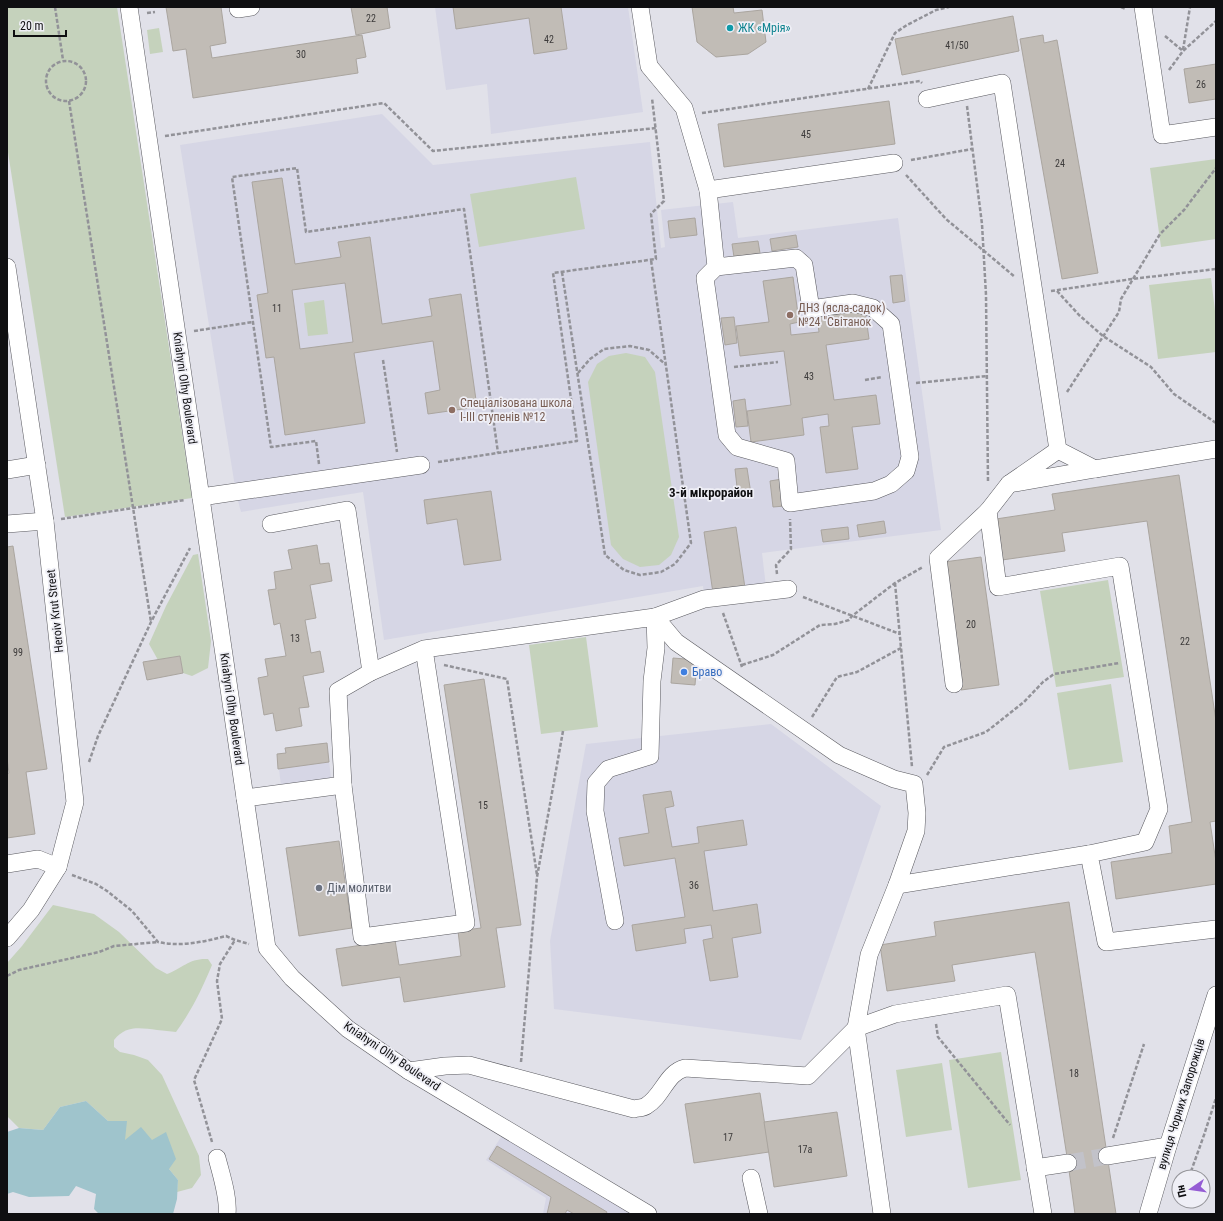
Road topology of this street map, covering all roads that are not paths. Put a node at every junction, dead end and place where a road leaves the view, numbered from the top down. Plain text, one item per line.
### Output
1 (130, 7) edge
2 (640, 7) edge
3 (1143, 7) edge
4 (927, 99) dead end
5 (1216, 127) edge
6 (894, 163) road end
7 (708, 190) junction
8 (7, 267) edge
9 (716, 267) junction
10 (7, 271) edge
11 (1216, 449) edge
12 (1058, 450) junction
13 (37, 465) junction
14 (421, 465) road end
15 (1095, 469) junction
16 (7, 470) edge
17 (1009, 484) junction
18 (201, 497) junction
19 (988, 511) junction
20 (45, 521) junction
21 (7, 524) edge
22 (271, 524) dead end
23 (784, 590) road end
24 (654, 617) junction
25 (425, 655) junction
26 (371, 672) junction
27 (954, 684) dead end
28 (344, 785) junction
29 (245, 798) junction
30 (1089, 854) junction
31 (7, 864) edge
32 (58, 867) junction
33 (897, 885) junction
34 (615, 922) dead end
35 (1216, 929) edge
36 (7, 938) edge
37 (1216, 995) edge
38 (856, 1028) junction
39 (409, 1071) junction
40 (1168, 1146) junction
41 (1107, 1156) tunnel mouth
42 (216, 1158) road end
43 (1068, 1163) tunnel mouth
44 (1035, 1168) junction
45 (751, 1178) dead end
46 (227, 1214) edge
47 (648, 1214) edge
48 (759, 1214) edge
49 (882, 1214) edge
50 (1043, 1214) edge
51 (1148, 1214) edge

1 - 18 street, Kniahyni Olhy Boulevard
2 - 7 street
3 - 5 street
4 - 12 street
6 - 7 street
7 - 9 street
8 - 10 street, Heroiv Krut Street
9 - 9 street
10 - 13 street, Heroiv Krut Street
11 - 15 street
12 - 15 street
12 - 17 street
13 - 16 street
13 - 20 street, Heroiv Krut Street
14 - 18 street
15 - 17 street
17 - 19 street
18 - 29 street, Kniahyni Olhy Boulevard
19 - 27 street
19 - 30 street
20 - 21 street
20 - 32 street, Heroiv Krut Street
22 - 26 street
23 - 24 street
24 - 25 street
24 - 33 street
24 - 34 street
25 - 26 street
25 - 28 street
26 - 28 street
28 - 29 street
29 - 39 street, Kniahyni Olhy Boulevard
30 - 33 street
30 - 35 street
31 - 32 street
32 - 36 street, Heroiv Krut Street
33 - 38 street
37 - 40 street, вулиця Чорних Запорожців
38 - 39 street
38 - 44 street
38 - 49 street
39 - 47 street, Kniahyni Olhy Boulevard
40 - 41 street
40 - 51 street, вулиця Чорних Запорожців
42 - 46 street
43 - 44 street
44 - 50 street
45 - 48 street

